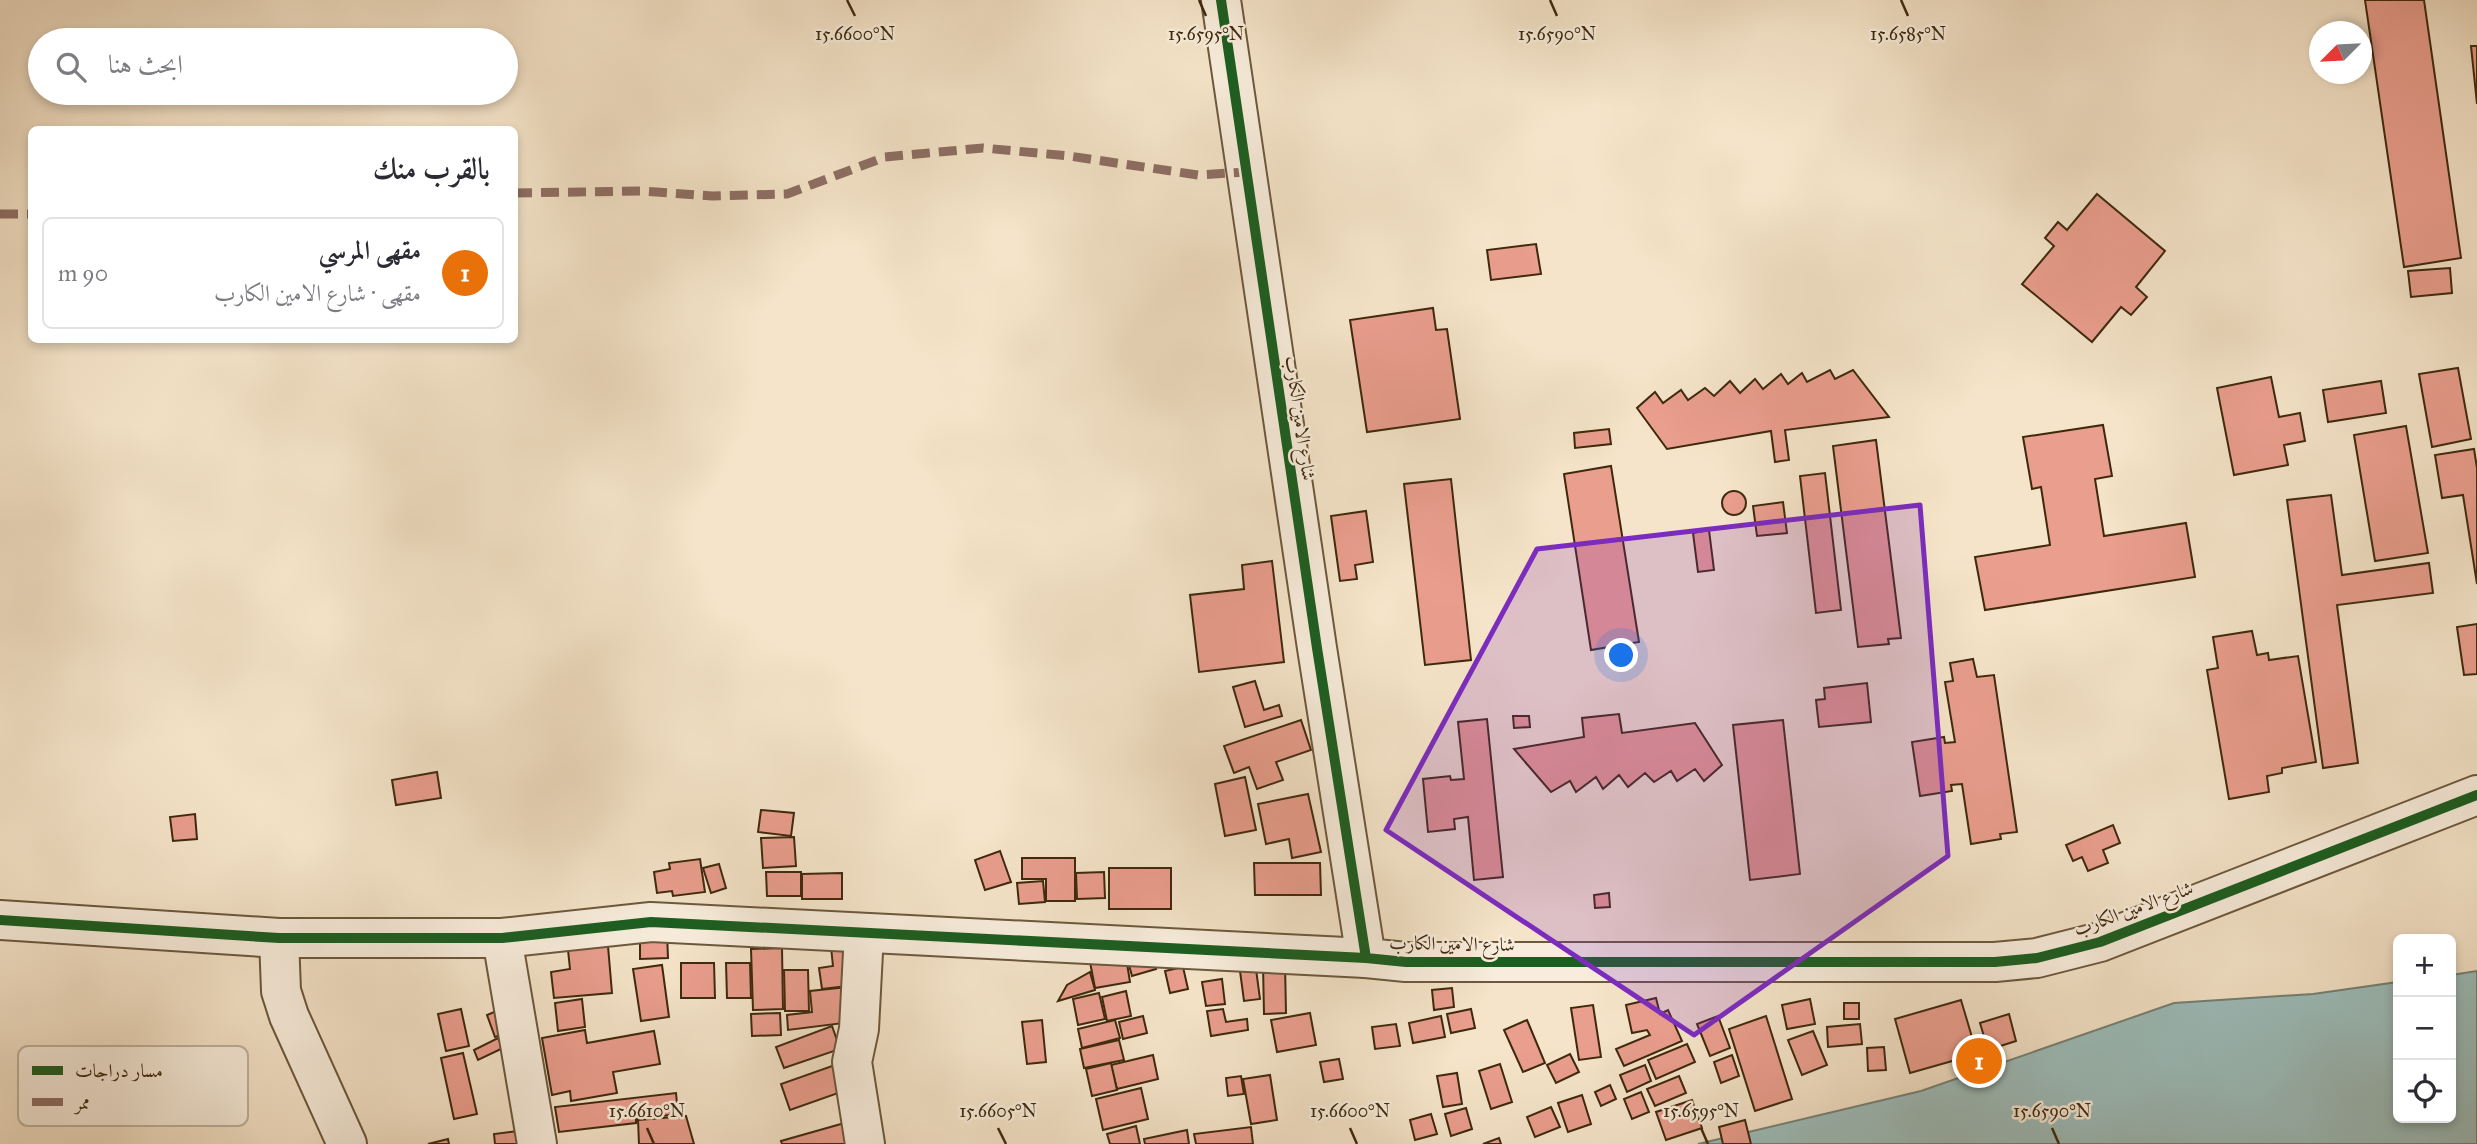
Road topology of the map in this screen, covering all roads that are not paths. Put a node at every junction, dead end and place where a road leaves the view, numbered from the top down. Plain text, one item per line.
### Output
1 (1221, 0) edge
2 (2477, 795) edge
3 (0, 920) edge
4 (864, 933) junction
5 (279, 938) junction
6 (502, 938) junction
7 (1366, 957) junction
8 (347, 1144) edge
9 (537, 1144) edge
10 (865, 1144) edge

1 - 7 street, شارع الامين الكارب
2 - 7 street, شارع الامين الكارب
3 - 5 street
4 - 6 street
4 - 7 street
4 - 10 street
5 - 6 street
5 - 8 street
6 - 9 street

